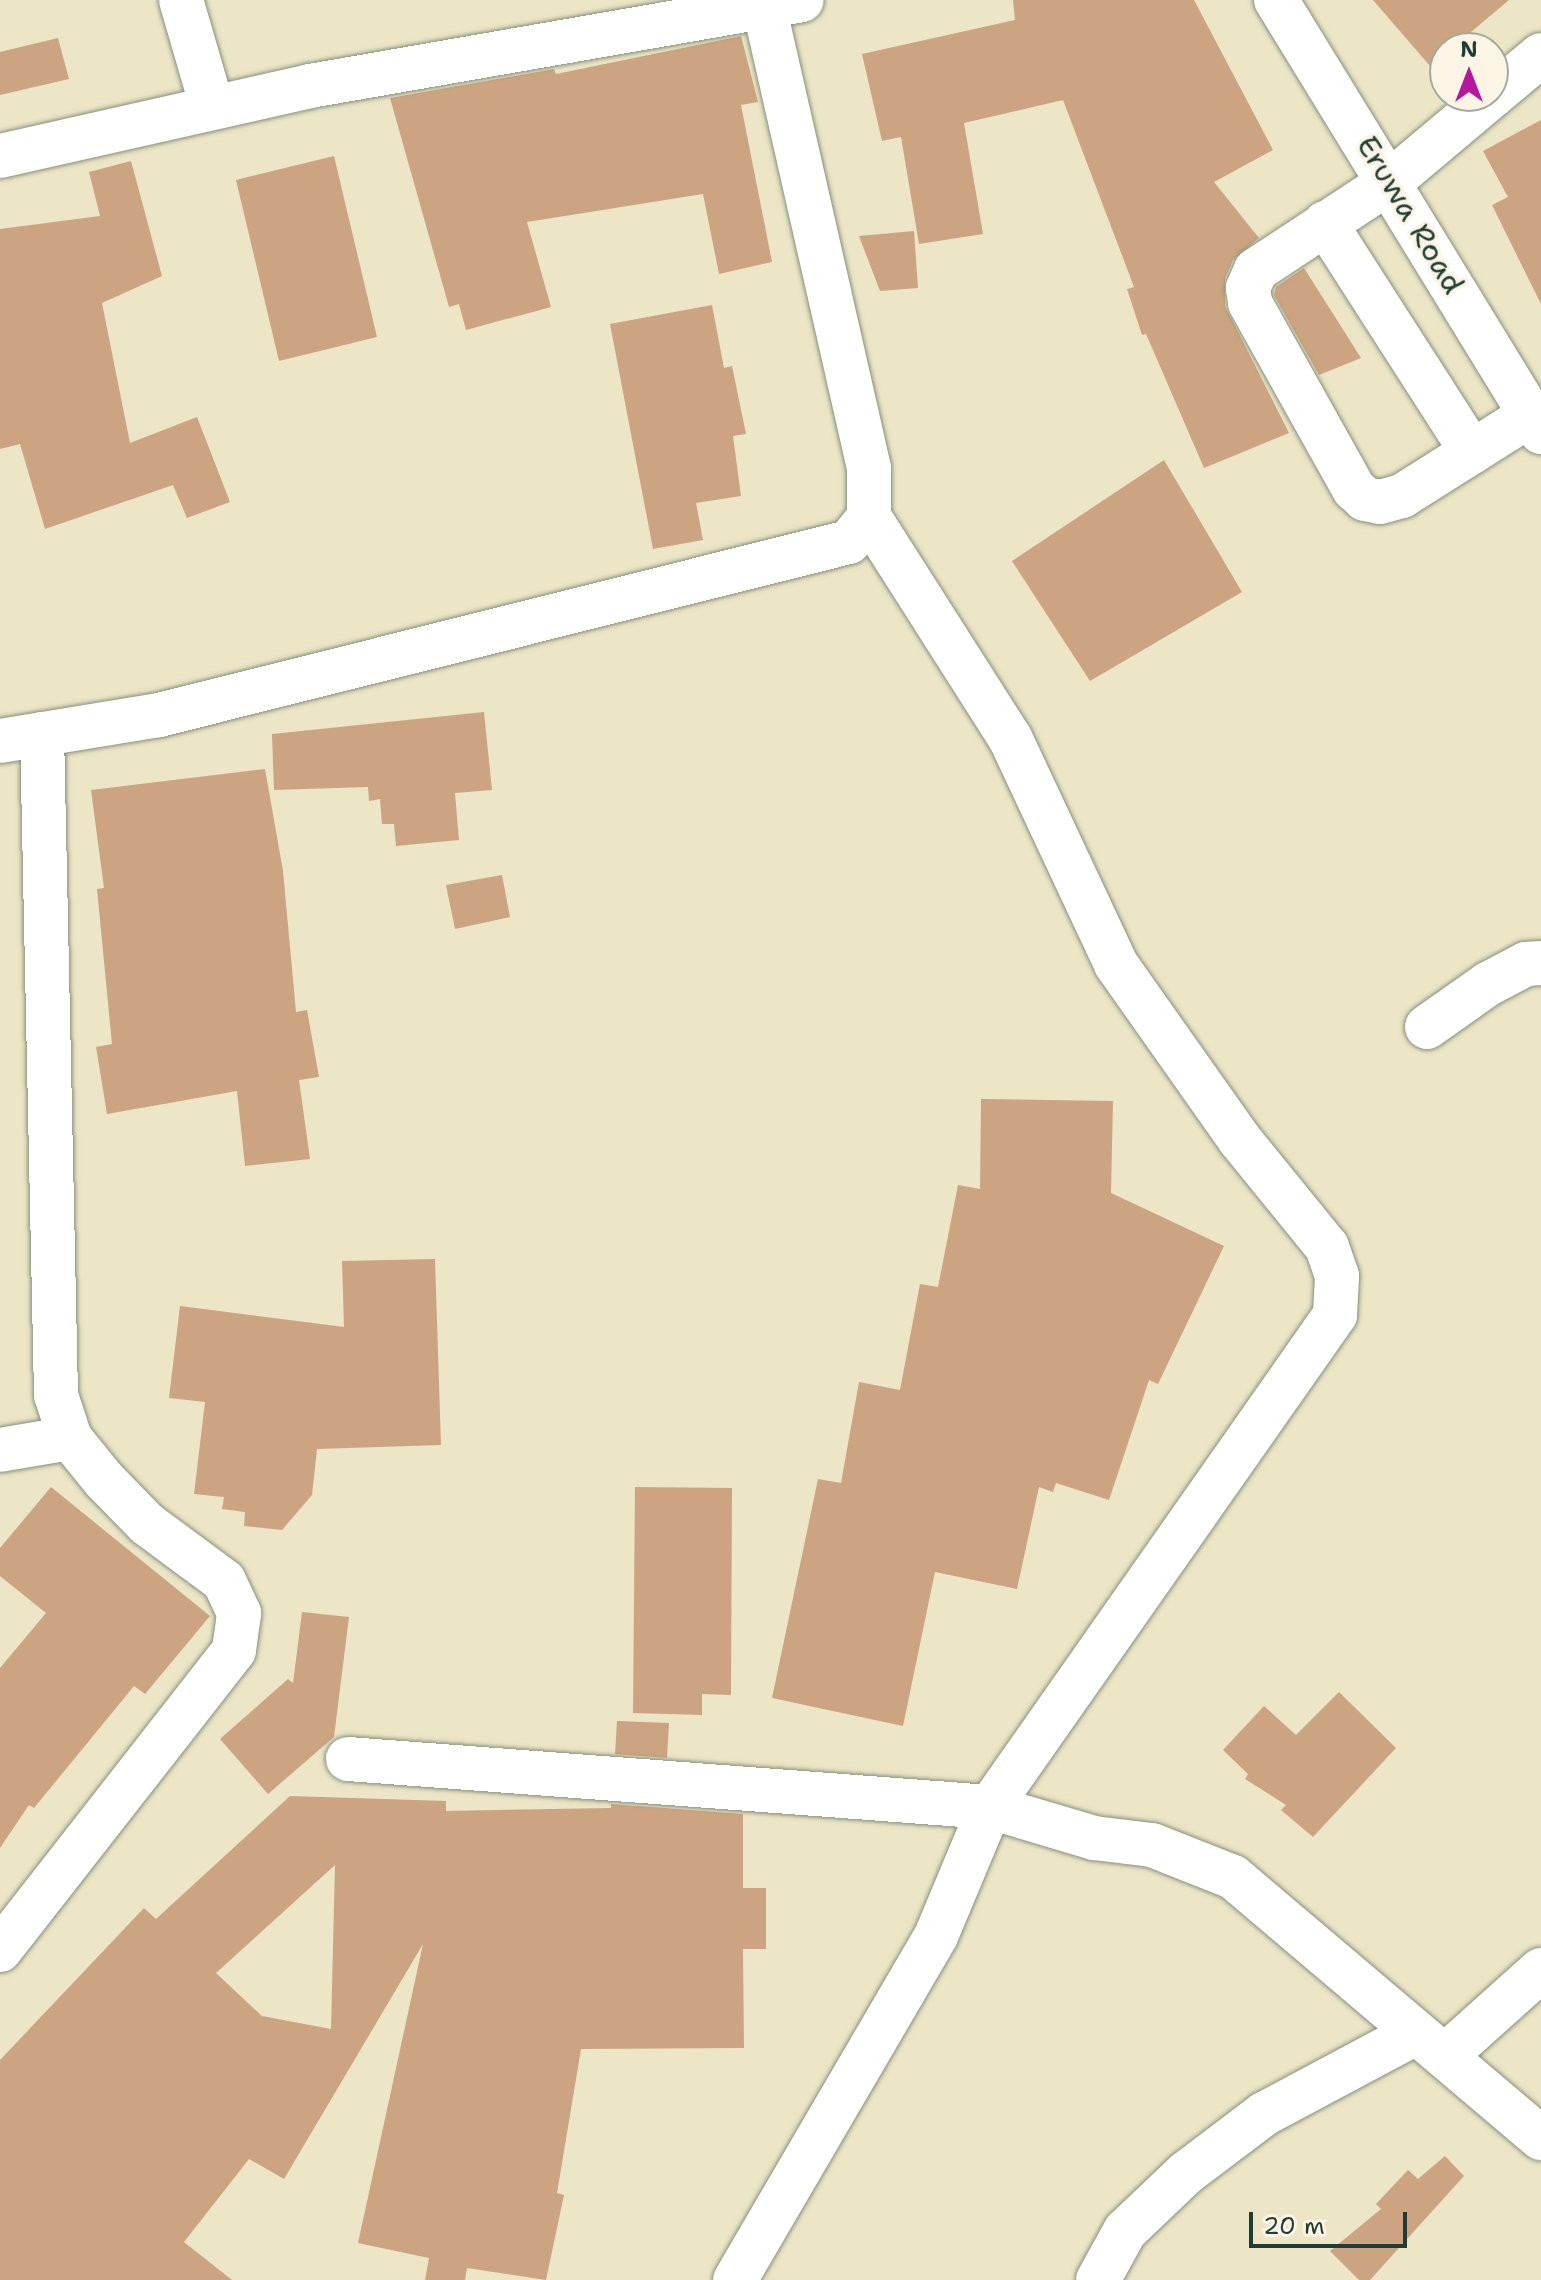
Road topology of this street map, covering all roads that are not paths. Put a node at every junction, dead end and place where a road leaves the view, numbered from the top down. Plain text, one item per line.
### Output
1 (181, 0) edge
2 (1276, 0) edge
3 (783, 3) edge
4 (1541, 55) edge
5 (1509, 82) edge
6 (212, 107) junction
7 (1473, 112) edge
8 (0, 156) edge
9 (1391, 181) junction
10 (1325, 223) junction
11 (1535, 423) edge
12 (1472, 452) junction
13 (869, 517) junction
14 (21, 737) edge
15 (1541, 963) edge
16 (1427, 1027) dead end
17 (70, 1438) junction
18 (0, 1450) edge
19 (348, 1759) dead end
20 (990, 1807) junction
21 (0, 1950) edge
22 (1541, 1970) edge
23 (1430, 2045) junction
24 (1541, 2138) edge
25 (735, 2280) edge
26 (1098, 2280) edge

1 - 6 street
2 - 9 street, Eruwa Road
3 - 6 street
3 - 13 street
4 - 5 street
6 - 8 street
7 - 9 street
9 - 10 street
9 - 11 street, Eruwa Road
10 - 12 street
10 - 12 street
11 - 12 street
13 - 14 street
13 - 20 street
14 - 17 street
15 - 16 street
17 - 18 street
17 - 21 street
19 - 20 street
20 - 23 street
20 - 25 street
22 - 23 street
23 - 24 street
23 - 26 street

